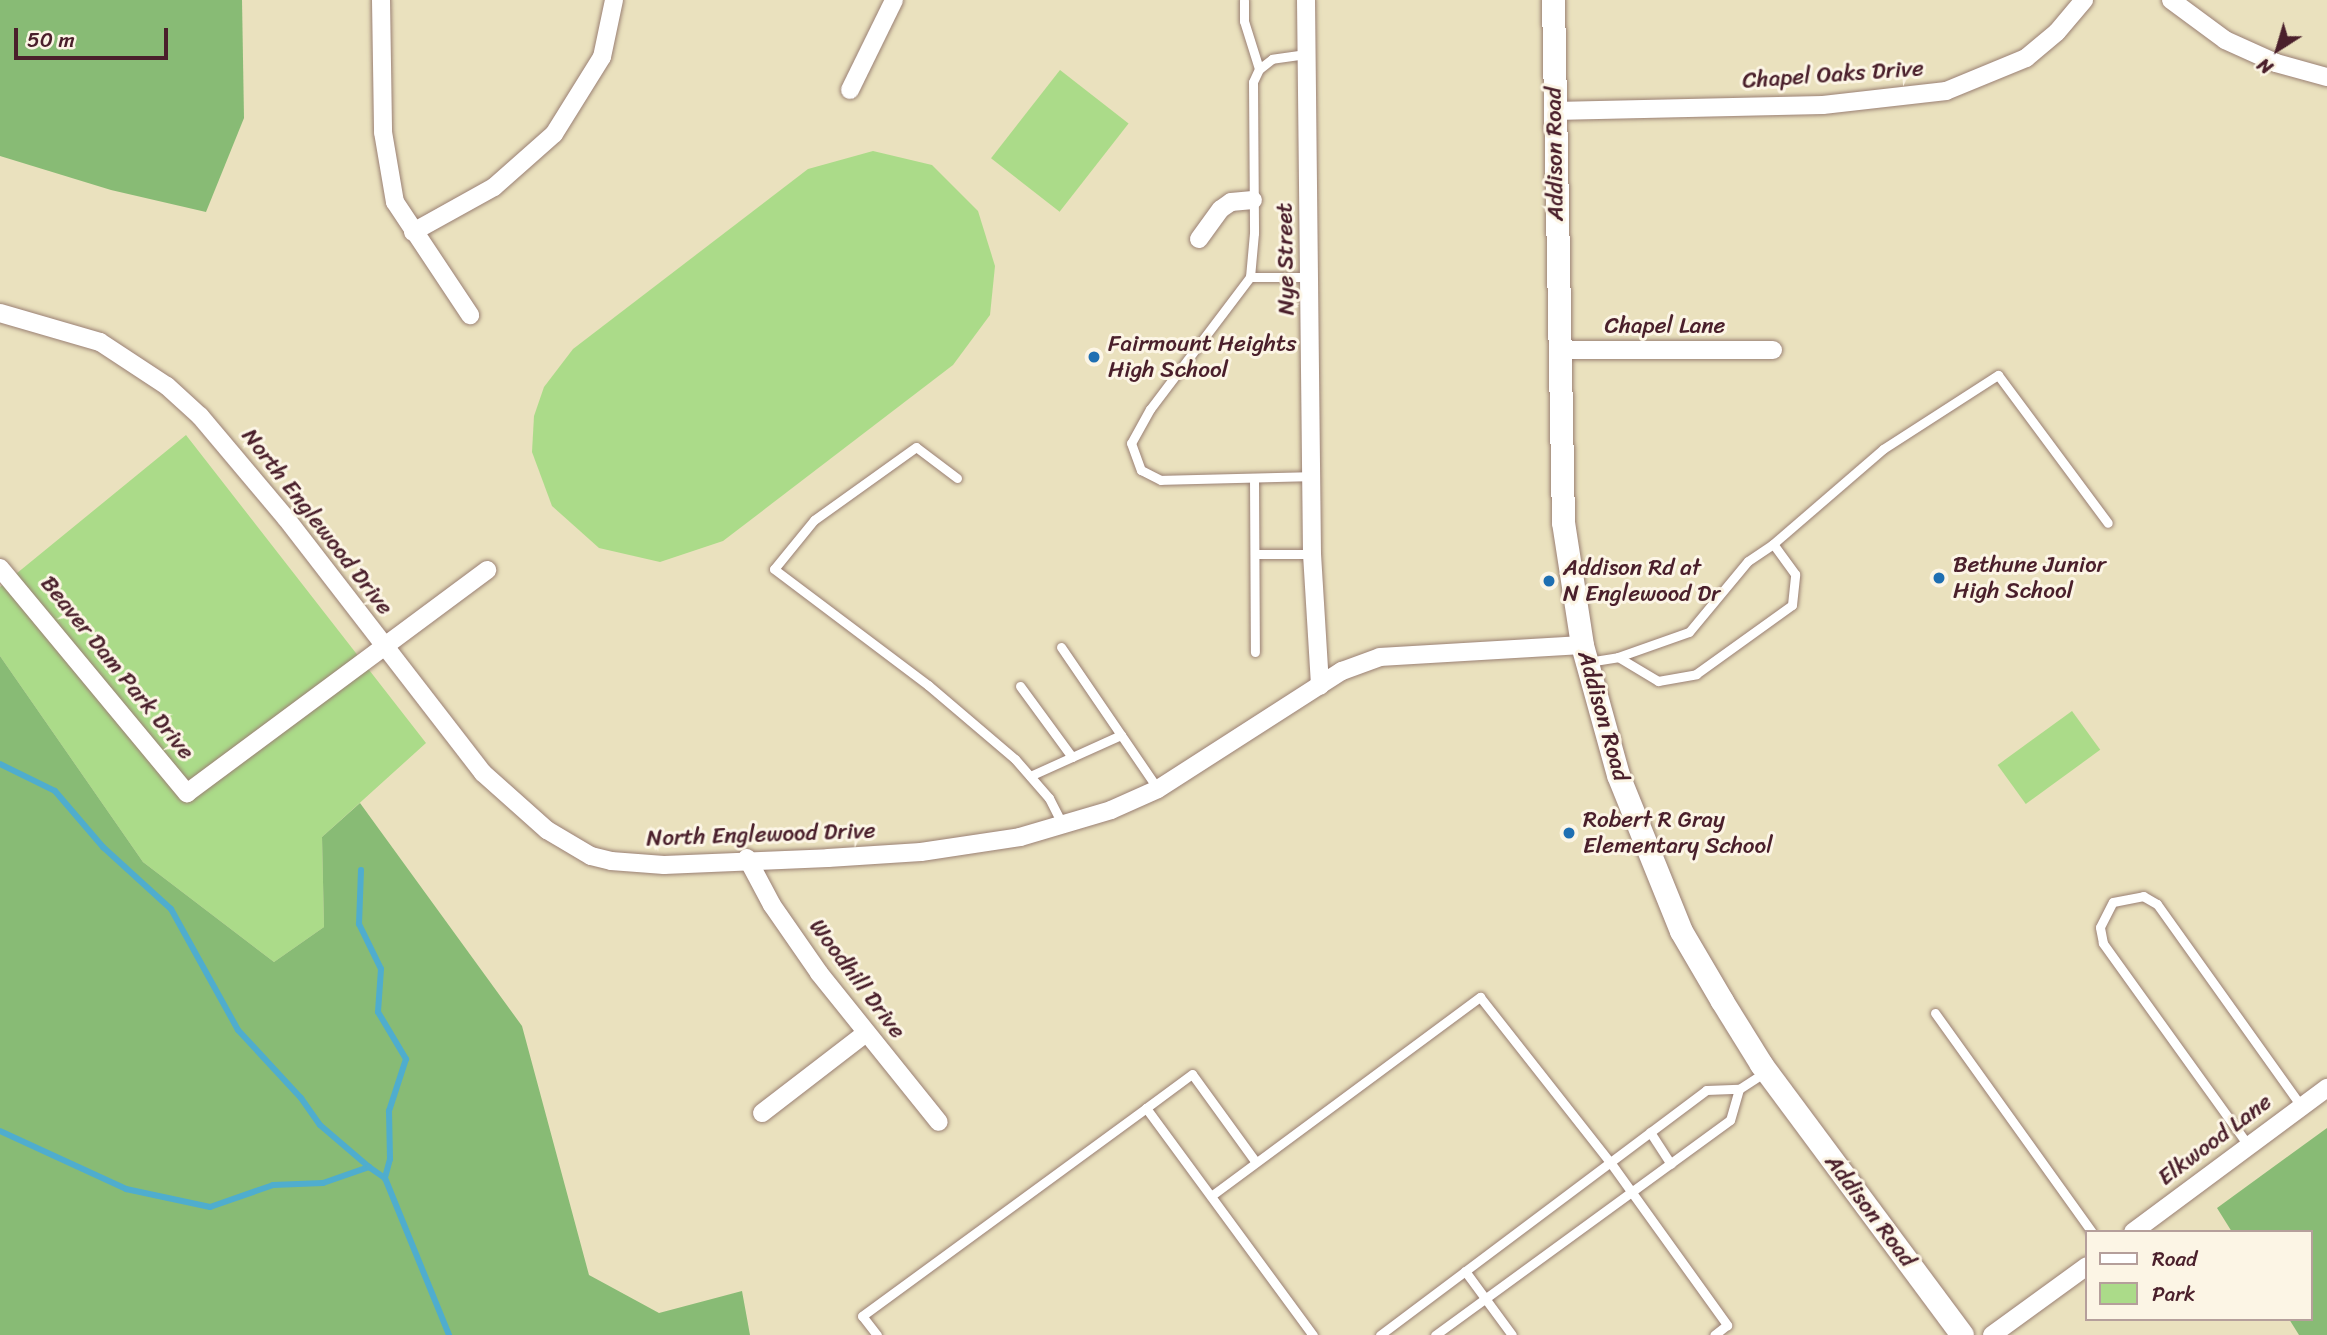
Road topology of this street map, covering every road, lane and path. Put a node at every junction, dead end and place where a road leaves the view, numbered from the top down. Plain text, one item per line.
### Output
1 (381, 0) edge
2 (614, 0) edge
3 (880, 0) edge
4 (894, 0) edge
5 (1244, 0) edge
6 (1306, 0) edge
7 (1553, 0) edge
8 (2084, 0) edge
9 (2171, 0) edge
10 (877, 28) junction
11 (1306, 54) junction
12 (1259, 69) junction
13 (2327, 77) edge
14 (850, 90) dead end
15 (1554, 111) junction
16 (1253, 200) junction
17 (413, 232) junction
18 (1199, 239) dead end
19 (1250, 276) junction
20 (1310, 277) junction
21 (0, 313) edge
22 (470, 315) dead end
23 (1558, 350) junction
24 (1773, 350) dead end
25 (1312, 476) junction
26 (957, 478) dead end
27 (1254, 478) junction
28 (2108, 523) dead end
29 (1773, 544) junction
30 (1255, 554) junction
31 (1312, 554) junction
32 (0, 568) edge
33 (487, 570) dead end
34 (382, 644) junction
35 (1061, 647) dead end
36 (1255, 652) dead end
37 (1584, 654) junction
38 (1618, 657) junction
39 (1020, 686) dead end
40 (1320, 686) junction
41 (1121, 735) junction
42 (1072, 757) junction
43 (1030, 776) junction
44 (1158, 789) junction
45 (1063, 826) junction
46 (747, 858) junction
47 (1935, 1013) dead end
48 (866, 1033) junction
49 (1767, 1071) junction
50 (2327, 1088) edge
51 (1739, 1089) junction
52 (2301, 1106) junction
53 (1146, 1108) junction
54 (762, 1113) dead end
55 (939, 1122) dead end
56 (1650, 1132) junction
57 (2248, 1145) junction
58 (1255, 1161) junction
59 (1610, 1162) junction
60 (1671, 1164) junction
61 (1631, 1192) junction
62 (1211, 1196) junction
63 (2091, 1230) edge
64 (2136, 1230) edge
65 (2086, 1267) edge
66 (1465, 1271) junction
67 (1484, 1299) junction
68 (877, 1335) edge
69 (1313, 1335) edge
70 (1380, 1335) edge
71 (1435, 1335) edge
72 (1512, 1335) edge
73 (1714, 1335) edge
74 (1962, 1335) edge
75 (1992, 1335) edge

1 - 17 street
2 - 17 street
3 - 10 street
4 - 10 street
5 - 12 lane
6 - 11 street, Nye Street
7 - 15 street, Addison Road
8 - 15 street, Chapel Oaks Drive
9 - 13 street
10 - 14 street
11 - 12 lane
11 - 20 street, Nye Street
12 - 16 lane
15 - 23 street, Addison Road
16 - 18 street
16 - 19 lane
17 - 22 street
19 - 20 lane
19 - 27 lane
20 - 25 street, Nye Street
21 - 34 street, North Englewood Drive
23 - 24 street, Chapel Lane
23 - 37 street, Addison Road
25 - 27 lane
25 - 31 street, Nye Street
26 - 43 lane
27 - 30 lane
28 - 29 lane
29 - 38 lane
29 - 38 lane
30 - 31 lane
30 - 36 lane
31 - 40 street, Nye Street
32 - 34 street, Beaver Dam Park Drive
33 - 34 street
34 - 46 street, North Englewood Drive
35 - 41 lane
37 - 38 lane
37 - 40 street, North Englewood Drive
37 - 49 street, Addison Road
39 - 42 lane
40 - 44 street, North Englewood Drive
41 - 42 lane
41 - 44 lane
42 - 43 lane
43 - 45 lane
44 - 45 street, North Englewood Drive
45 - 46 street, North Englewood Drive
46 - 48 street, Woodhill Drive
47 - 63 lane
48 - 54 street
48 - 55 street, Woodhill Drive
49 - 51 lane
49 - 74 street, Addison Road
50 - 52 street, Elkwood Lane
51 - 56 lane
51 - 60 lane
52 - 57 street, Elkwood Lane
52 - 57 lane
53 - 58 lane
53 - 62 lane
53 - 68 lane
56 - 59 lane
56 - 60 lane
57 - 64 street, Elkwood Lane
58 - 59 lane
58 - 62 lane
59 - 61 lane
59 - 66 lane
60 - 61 lane
61 - 67 lane
61 - 73 lane
62 - 69 lane
65 - 75 street
66 - 67 lane
66 - 70 lane
67 - 71 lane
67 - 72 lane

